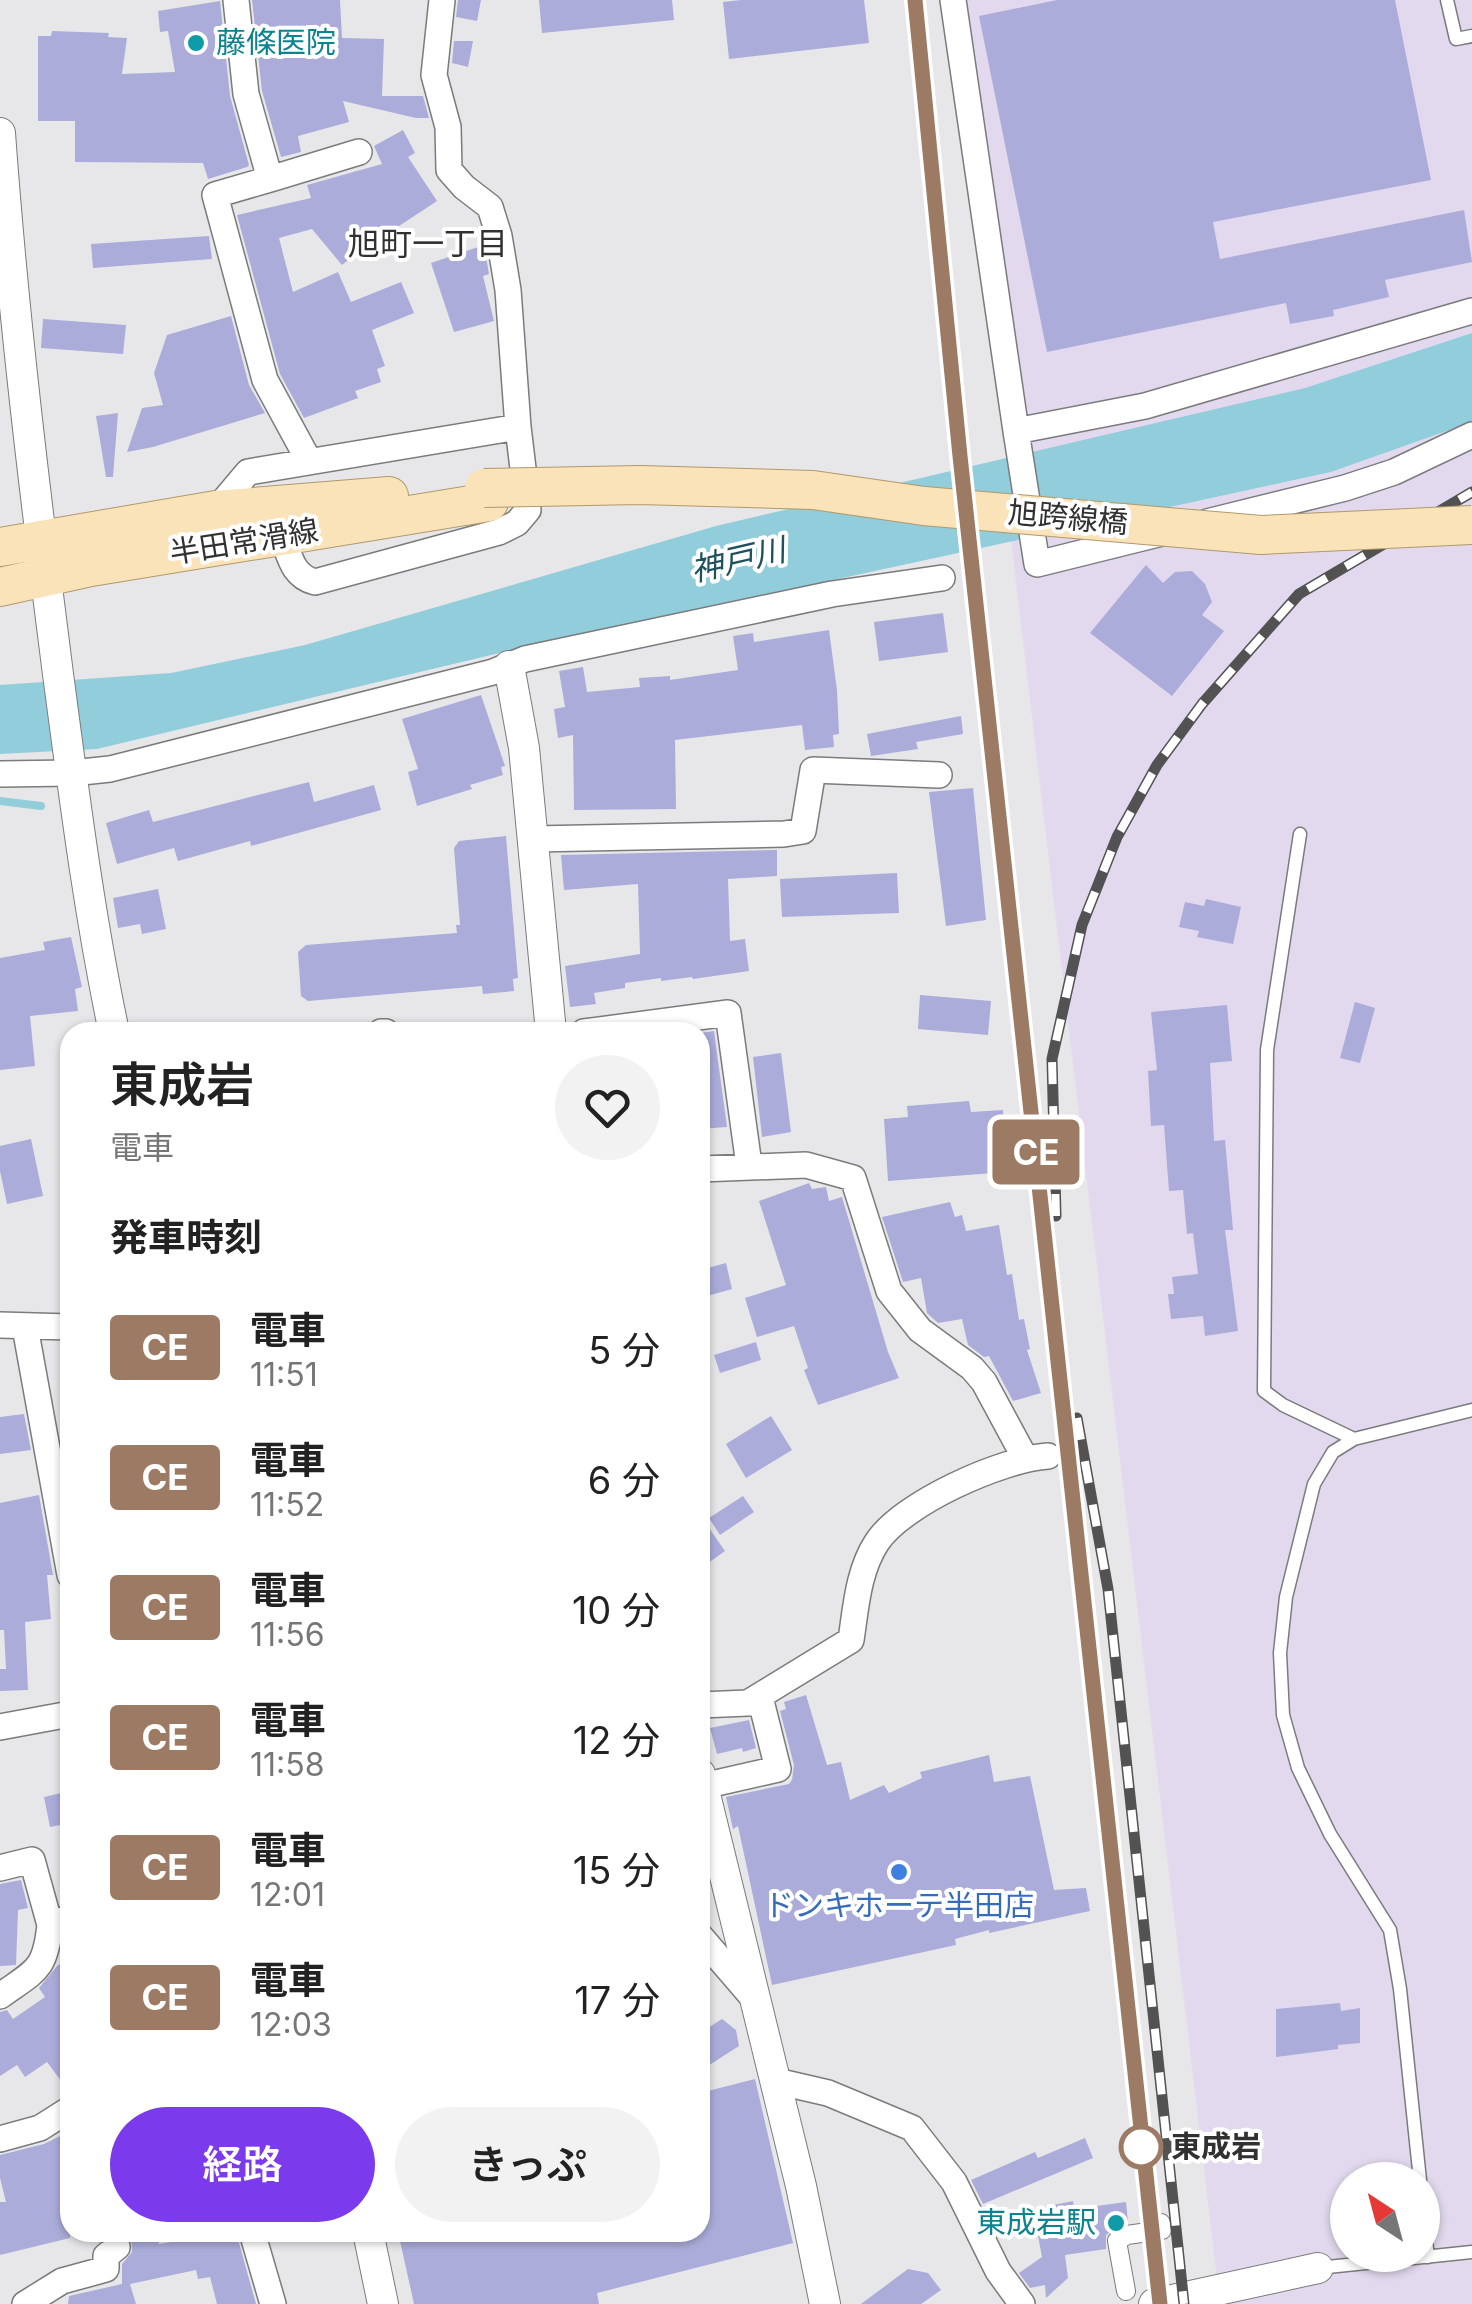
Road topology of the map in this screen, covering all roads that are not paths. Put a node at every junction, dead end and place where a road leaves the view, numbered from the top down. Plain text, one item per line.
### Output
1 (236, 0) edge
2 (442, 0) edge
3 (953, 0) edge
4 (1447, 0) edge
5 (1472, 36) edge
6 (0, 133) edge
7 (359, 152) dead end
8 (270, 178) junction
9 (6, 293) edge
10 (1472, 311) edge
11 (518, 426) junction
12 (1016, 430) junction
13 (1472, 435) edge
14 (309, 461) junction
15 (487, 495) junction
16 (216, 510) junction
17 (1472, 525) edge
18 (282, 536) junction
19 (41, 538) junction
20 (1472, 538) edge
21 (0, 547) edge
22 (46, 576) junction
23 (942, 578) dead end
24 (0, 586) edge
25 (509, 666) junction
26 (72, 773) junction
27 (0, 774) edge
28 (939, 775) dead end
29 (1300, 834) dead end
30 (533, 839) junction
31 (112, 1022) edge
32 (550, 1022) edge
33 (660, 1022) edge
34 (749, 1165) junction
35 (710, 1167) edge
36 (13, 1326) edge
37 (60, 1326) edge
38 (1472, 1410) edge
39 (1354, 1439) junction
40 (60, 1523) edge
41 (760, 1697) junction
42 (710, 1705) edge
43 (60, 1716) edge
44 (0, 1727) edge
45 (710, 1779) edge
46 (710, 1813) edge
47 (0, 1868) edge
48 (60, 1921) edge
49 (710, 1948) edge
50 (0, 1996) edge
51 (756, 2001) junction
52 (776, 2081) junction
53 (60, 2115) edge
54 (0, 2138) edge
55 (1418, 2162) edge
56 (1161, 2223) dead end
57 (116, 2242) edge
58 (255, 2242) edge
59 (370, 2242) edge
60 (1472, 2252) edge
61 (1440, 2256) edge
62 (1330, 2267) edge
63 (1318, 2268) joint
64 (1126, 2291) dead end
65 (25, 2304) edge
66 (272, 2304) edge
67 (383, 2304) edge
68 (824, 2304) edge
69 (1022, 2304) edge
70 (1154, 2304) edge

1 - 8 street
2 - 11 street
3 - 12 street
4 - 5 lane
6 - 9 street
7 - 8 street
8 - 14 street
9 - 19 street
10 - 12 street
11 - 14 street
11 - 18 street
12 - 13 street
14 - 16 street
15 - 16 main road, 半田常滑線
15 - 17 main road, 旭跨線橋, bridge
15 - 18 main road, 半田常滑線
15 - 20 main road, 旭跨線橋
16 - 19 main road, 半田常滑線
18 - 22 main road, 半田常滑線
19 - 21 main road, 半田常滑線
19 - 22 street
22 - 24 main road, 半田常滑線
22 - 26 street
23 - 25 street
25 - 26 street
25 - 30 street
26 - 27 street
26 - 31 street
28 - 30 street
29 - 39 lane
30 - 32 street
33 - 34 street
34 - 35 street
34 - 41 street
36 - 37 street
36 - 40 street
38 - 39 lane
39 - 55 lane
41 - 42 street
41 - 45 street
43 - 44 street
46 - 51 street
47 - 48 street
48 - 50 street
49 - 51 street
51 - 52 street
52 - 68 street
52 - 69 street
53 - 54 street
56 - 64 street
57 - 65 street
58 - 66 street
59 - 67 street
60 - 61 lane
62 - 63 lane
63 - 70 street

